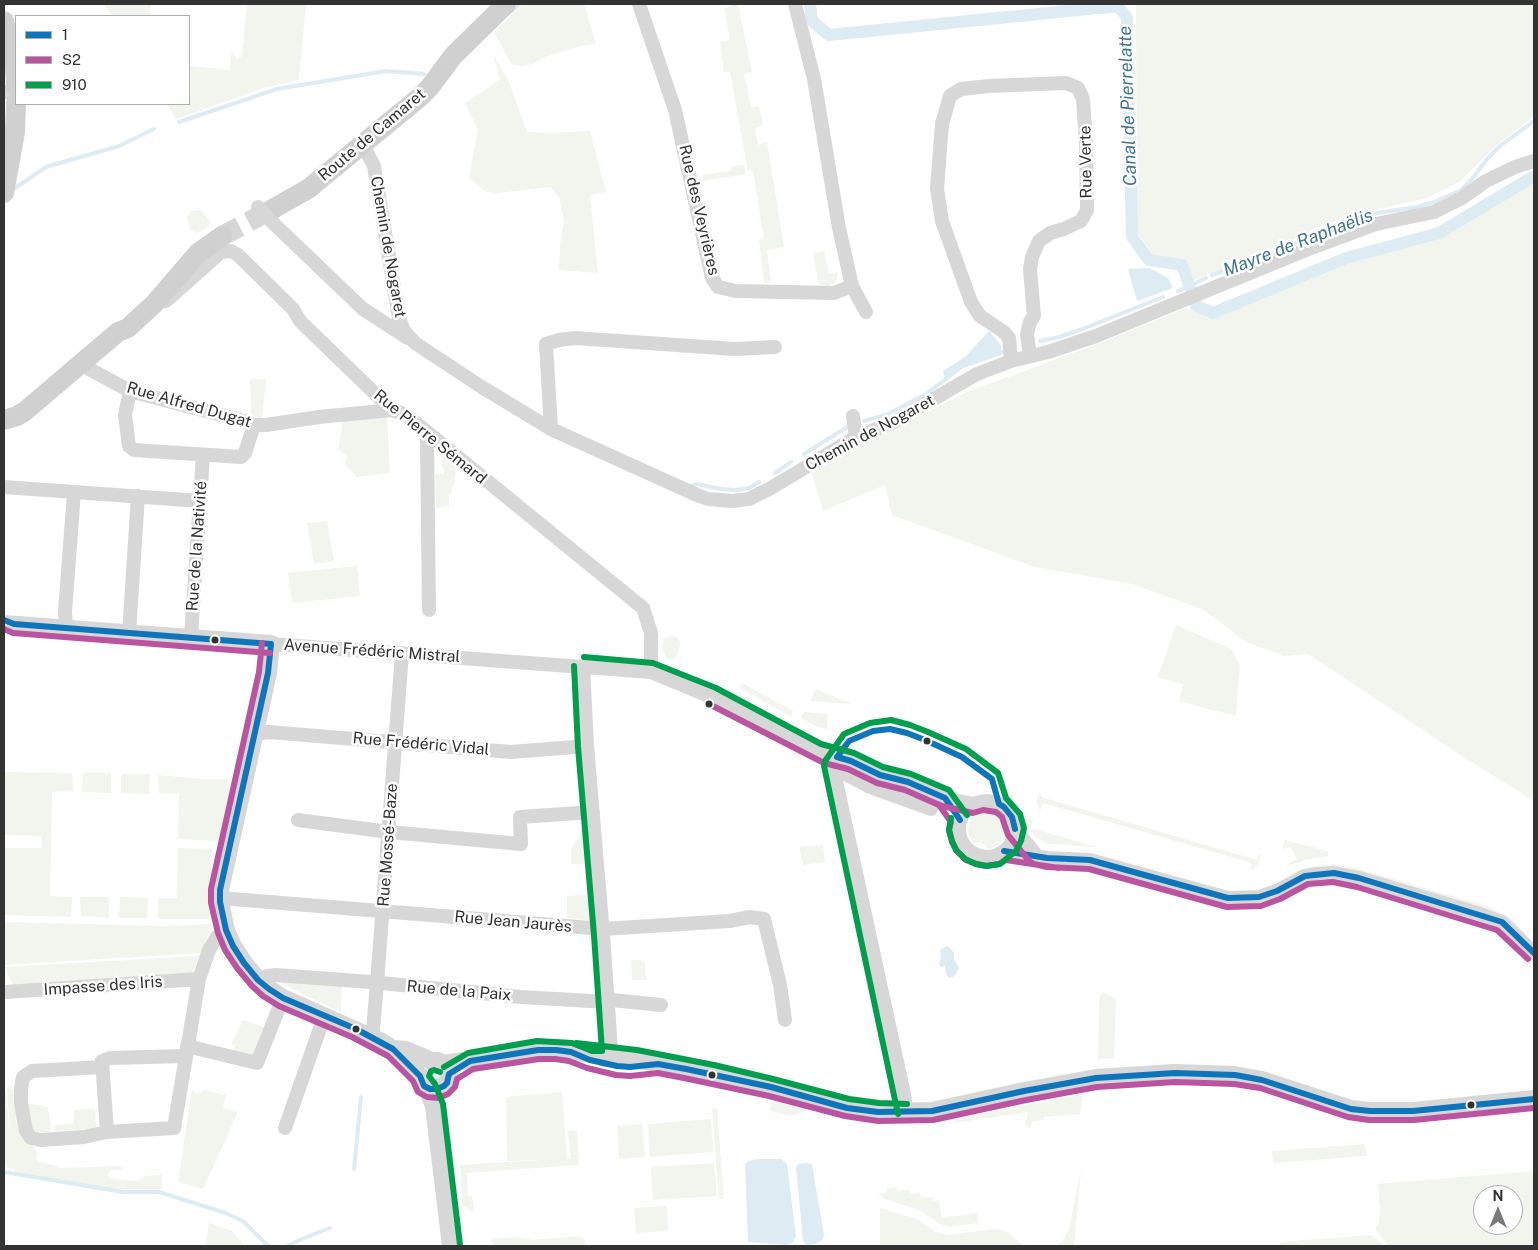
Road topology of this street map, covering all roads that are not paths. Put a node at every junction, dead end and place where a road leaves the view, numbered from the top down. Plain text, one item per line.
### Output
1 (506, 4) edge
2 (639, 4) edge
3 (795, 4) edge
4 (4, 22) edge
5 (15, 68) edge
6 (16, 105) edge
7 (363, 145) junction
8 (1534, 161) edge
9 (4, 193) edge
10 (266, 213) joint
11 (222, 236) tunnel mouth
12 (852, 286) junction
13 (155, 303) junction
14 (866, 312) dead end
15 (414, 343) junction
16 (775, 347) dead end
17 (1030, 356) junction
18 (1011, 361) junction
19 (84, 366) junction
20 (130, 391) junction
21 (392, 410) junction
22 (853, 416) dead end
23 (4, 421) edge
24 (254, 425) junction
25 (550, 429) junction
26 (4, 433) edge
27 (428, 434) junction
28 (856, 437) junction
29 (203, 455) junction
30 (4, 487) edge
31 (74, 492) junction
32 (138, 496) junction
33 (200, 501) junction
34 (429, 610) dead end
35 (7, 622) edge
36 (66, 628) junction
37 (129, 633) junction
38 (191, 637) junction
39 (271, 644) junction
40 (402, 653) junction
41 (582, 666) junction
42 (651, 672) junction
43 (255, 734) junction
44 (395, 742) junction
45 (587, 746) junction
46 (838, 757) junction
47 (834, 773) junction
48 (945, 798) junction
49 (974, 804) junction
50 (931, 809) dead end
51 (593, 812) junction
52 (298, 820) dead end
53 (960, 820) junction
54 (1015, 830) junction
55 (389, 832) junction
56 (1004, 851) junction
57 (1037, 856) junction
58 (220, 898) junction
59 (383, 911) junction
60 (603, 929) junction
61 (226, 930) junction
62 (1534, 953) edge
63 (199, 979) junction
64 (258, 980) junction
65 (377, 983) junction
66 (6, 992) dead end
67 (283, 998) junction
68 (608, 1002) junction
69 (661, 1005) dead end
70 (324, 1016) junction
71 (785, 1020) dead end
72 (370, 1036) junction
73 (186, 1051) junction
74 (571, 1052) junction
75 (611, 1056) junction
76 (590, 1060) junction
77 (658, 1064) junction
78 (102, 1067) junction
79 (435, 1075) junction
80 (1534, 1100) edge
81 (907, 1113) junction
82 (285, 1128) dead end
83 (107, 1132) junction
84 (452, 1246) edge

1 - 7 main road, Route de Camaret
2 - 12 street, Rue des Veyrières
3 - 12 street
4 - 5 main road
6 - 9 main road
7 - 10 main road, Route de Camaret
7 - 15 street, Chemin de Nogaret
8 - 17 street, Chemin de Nogaret
10 - 15 street
11 - 13 main road
12 - 14 street
13 - 19 main road
13 - 21 street, Rue Pierre Sémard
15 - 25 street, Chemin de Nogaret
16 - 25 street
17 - 18 street, Chemin de Nogaret
17 - 18 street, Rue Verte
18 - 28 street, Chemin de Nogaret
19 - 20 street, Rue Alfred Dugat
19 - 23 main road
19 - 26 main road
20 - 24 street, Rue Alfred Dugat
20 - 29 street
21 - 24 street, Rue Alfred Dugat
21 - 27 street, Rue Pierre Sémard
22 - 28 street
23 - 26 main road
24 - 29 street
25 - 28 street, Chemin de Nogaret
27 - 34 street
27 - 42 street, Rue Pierre Sémard
29 - 33 street, Rue de la Nativité
30 - 31 street
31 - 32 street
31 - 36 street
32 - 33 street
32 - 37 street
33 - 38 street, Rue de la Nativité
35 - 36 street, Avenue Frédéric Mistral
36 - 37 street, Avenue Frédéric Mistral
37 - 38 street, Avenue Frédéric Mistral
38 - 39 street, Avenue Frédéric Mistral
39 - 40 street, Avenue Frédéric Mistral
39 - 43 street
40 - 41 street, Avenue Frédéric Mistral
40 - 44 street, Rue Mossé-Baze
41 - 42 street, Avenue Frédéric Mistral
41 - 45 street
42 - 46 street, Avenue Frédéric Mistral
43 - 44 street, Rue Frédéric Vidal
43 - 58 street
44 - 45 street, Rue Frédéric Vidal
44 - 55 street, Rue Mossé-Baze
45 - 51 street
46 - 47 street
46 - 48 street, Avenue Frédéric Mistral
47 - 50 street
47 - 81 street
48 - 49 street, Avenue Frédéric Mistral
48 - 53 street
49 - 53 street
49 - 54 street
51 - 55 street
51 - 60 street
52 - 55 street
53 - 56 street
54 - 56 street
54 - 57 street
55 - 59 street, Rue Mossé-Baze
56 - 57 street
57 - 62 street
58 - 59 street, Rue Jean Jaurès
58 - 61 street
59 - 60 street, Rue Jean Jaurès
59 - 65 street, Rue Mossé-Baze
60 - 68 street
60 - 71 street, Rue Jean Jaurès
61 - 63 street
61 - 64 street
63 - 66 street, Impasse des Iris
63 - 73 street
64 - 65 street, Rue de la Paix
64 - 67 street
65 - 68 street, Rue de la Paix
65 - 72 street, Rue Mossé-Baze
67 - 70 street
67 - 73 street
68 - 69 street, Rue de la Paix
68 - 75 street
70 - 72 street
70 - 82 street
72 - 79 street
73 - 78 street
73 - 83 street
74 - 75 street
74 - 76 street
74 - 79 street
75 - 76 street
75 - 77 street
76 - 77 street
77 - 81 street
78 - 83 street
78 - 83 street
79 - 84 street
80 - 81 street

